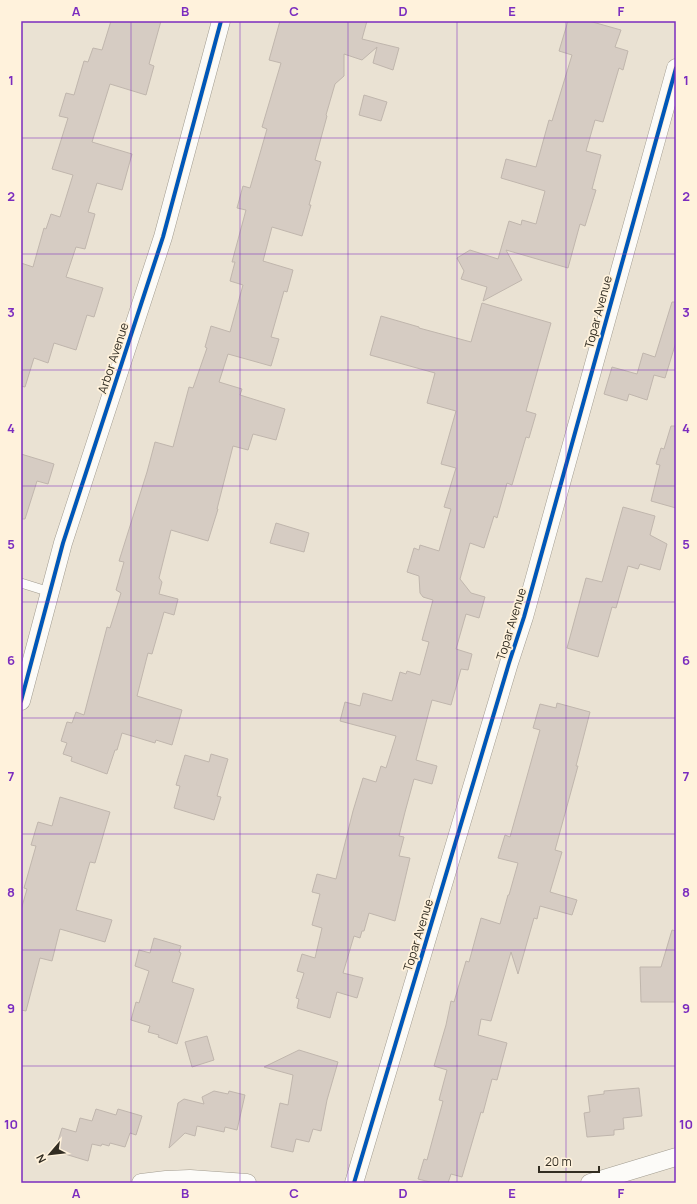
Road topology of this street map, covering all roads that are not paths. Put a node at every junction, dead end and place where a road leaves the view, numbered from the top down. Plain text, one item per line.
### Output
1 (221, 21) edge
2 (676, 68) edge
3 (21, 583) edge
4 (50, 592) junction
5 (21, 701) edge
6 (676, 1157) edge
7 (141, 1183) edge
8 (247, 1183) edge
9 (354, 1183) edge
10 (590, 1183) edge

1 - 4 street, Arbor Avenue
2 - 9 street, Topar Avenue
3 - 4 lane
4 - 5 street, Arbor Avenue
6 - 10 street
7 - 8 street

